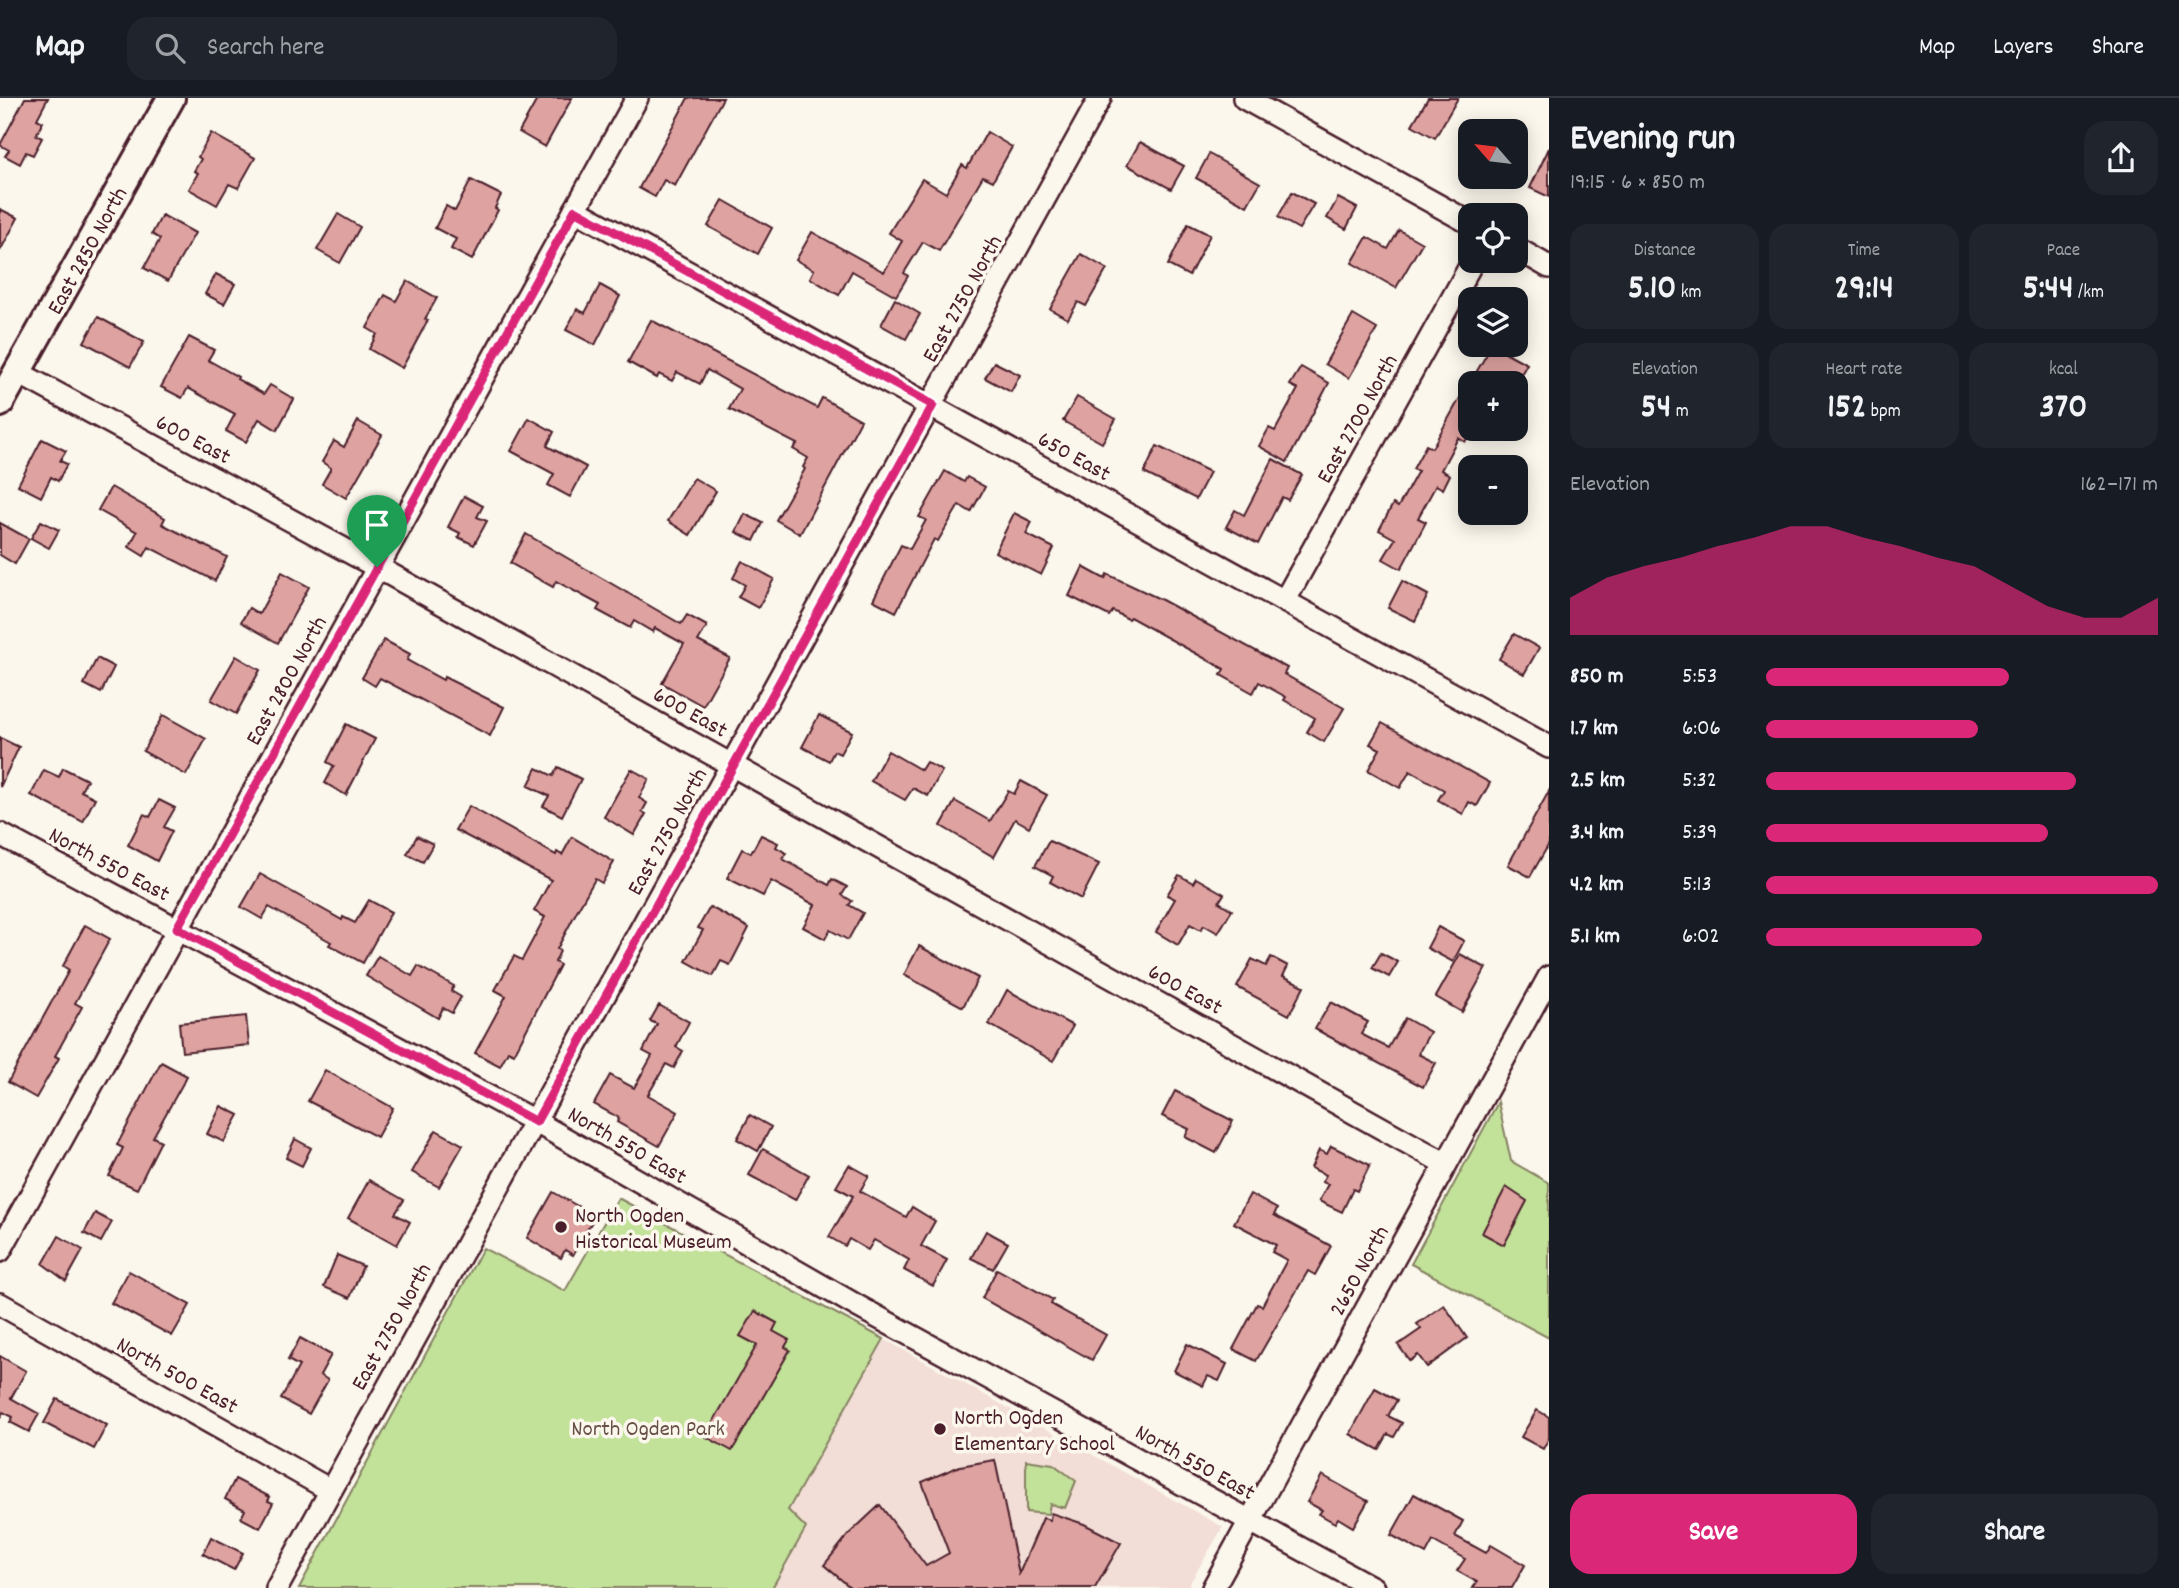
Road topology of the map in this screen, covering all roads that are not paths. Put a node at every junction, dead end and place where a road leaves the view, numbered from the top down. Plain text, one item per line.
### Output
1 (171, 98) edge
2 (637, 98) edge
3 (1100, 98) edge
4 (1244, 98) edge
5 (575, 210) junction
6 (1458, 216) edge
7 (1528, 255) edge
8 (1549, 267) edge
9 (1466, 273) edge
10 (17, 372) junction
11 (0, 403) edge
12 (933, 405) junction
13 (377, 567) junction
14 (1285, 600) junction
15 (1549, 747) edge
16 (733, 764) junction
17 (0, 834) edge
18 (177, 928) junction
19 (1549, 977) edge
20 (536, 1122) junction
21 (1446, 1164) junction
22 (0, 1251) edge
23 (0, 1304) edge
24 (330, 1490) junction
25 (1250, 1520) junction
26 (277, 1588) edge
27 (1213, 1588) edge
28 (1373, 1588) edge

1 - 10 street, East 2850 North
2 - 5 street, East 2800 North
3 - 12 street, East 2750 North
4 - 6 street
5 - 12 street, 650 East
5 - 13 street, East 2800 North
7 - 8 street
9 - 14 street, East 2700 North
10 - 11 street, East 2850 North
10 - 13 street, 600 East
12 - 14 street, 650 East
12 - 16 street, East 2750 North
13 - 16 street, 600 East
13 - 18 street, East 2800 North
14 - 15 street, 650 East
16 - 20 street, East 2750 North
16 - 21 street, 600 East
17 - 18 street, North 550 East
18 - 20 street, North 550 East
18 - 22 street, East 2800 North
19 - 21 street, 2650 North
20 - 24 street, East 2750 North
20 - 25 street, North 550 East
21 - 25 street, 2650 North
23 - 24 street, North 500 East
24 - 26 street, East 2750 North
25 - 27 street, 2650 North
25 - 28 street, North 550 East

